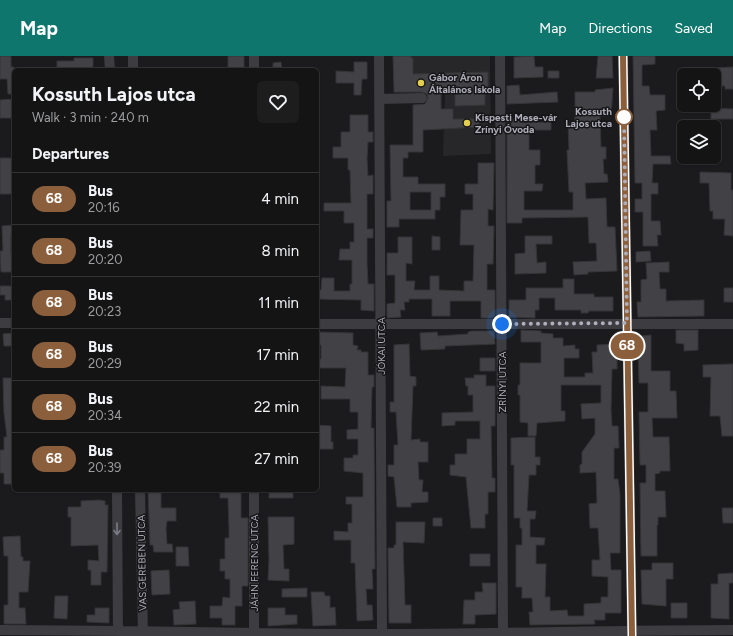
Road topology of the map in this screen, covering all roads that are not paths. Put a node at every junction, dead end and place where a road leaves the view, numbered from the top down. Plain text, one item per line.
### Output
1 (109, 56) edge
2 (133, 56) edge
3 (254, 56) edge
4 (379, 56) edge
5 (500, 56) edge
6 (623, 56) edge
7 (110, 68) edge
8 (133, 68) edge
9 (254, 68) edge
10 (422, 98) dead end
11 (380, 99) junction
12 (0, 323) edge
13 (12, 323) edge
14 (627, 323) junction
15 (319, 324) edge
16 (502, 324) junction
17 (733, 324) edge
18 (381, 325) junction
19 (117, 492) edge
20 (140, 492) edge
21 (254, 492) edge
22 (0, 630) edge
23 (733, 630) edge
24 (118, 633) edge
25 (632, 633) edge
26 (143, 634) edge
27 (254, 635) edge
28 (382, 635) edge
29 (503, 635) edge

1 - 7 street
2 - 8 street
3 - 9 street
4 - 11 street, JÓKAI UTCA
5 - 16 street, ZRÍNYI UTCA
6 - 14 street
10 - 11 street
11 - 18 street, JÓKAI UTCA
12 - 13 street
14 - 16 street
14 - 17 street
14 - 25 street
15 - 18 street
16 - 18 street
16 - 29 street, ZRÍNYI UTCA
18 - 28 street, JÓKAI UTCA
19 -> 24 street
20 - 26 street, VAS GEREBEN UTCA
21 - 27 street, JÁHN FERENC UTCA
22 - 24 street
23 - 25 street
24 - 26 street
25 - 29 street
26 - 27 street
27 - 28 street
28 - 29 street

